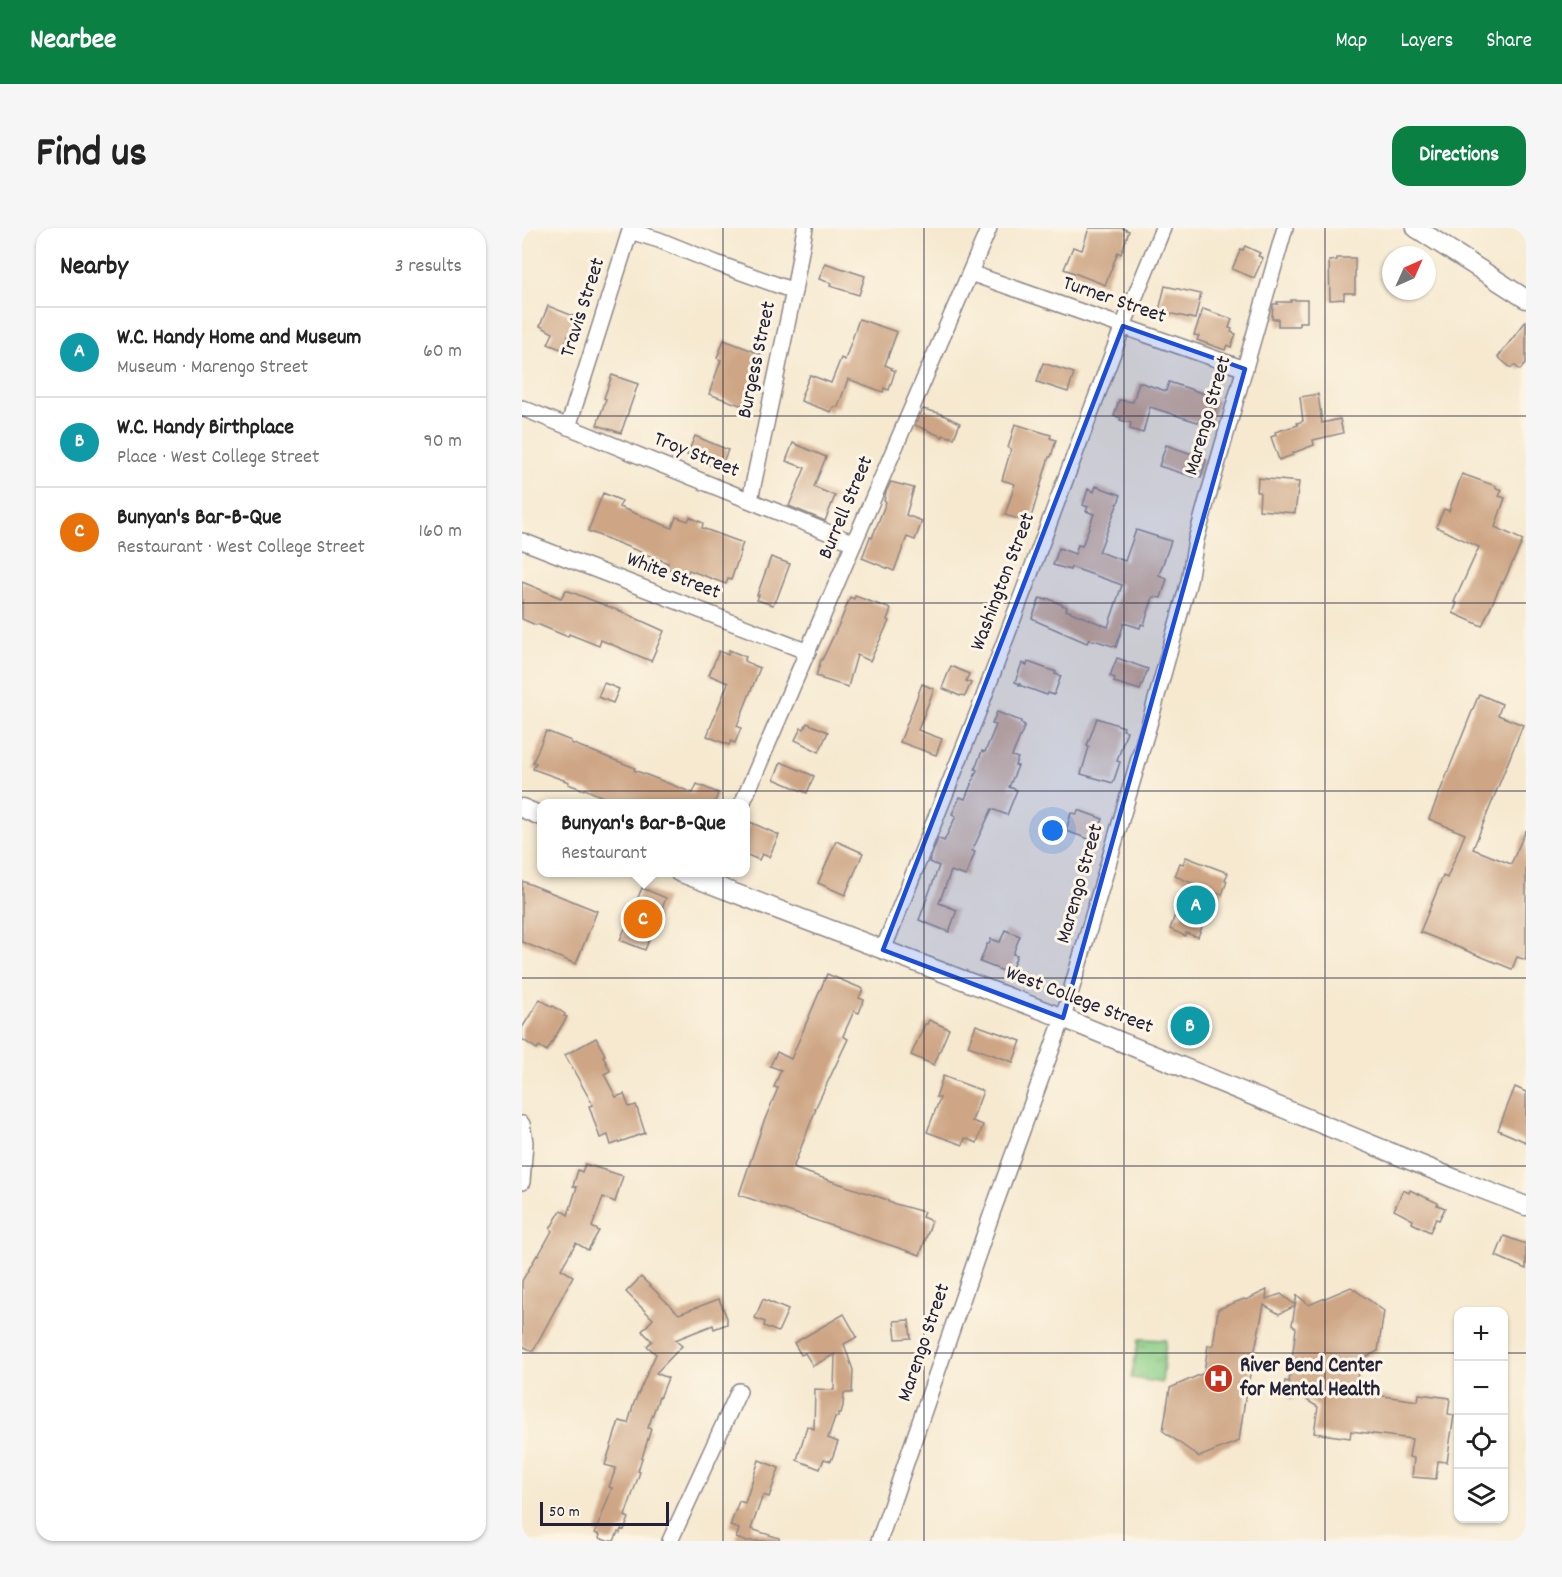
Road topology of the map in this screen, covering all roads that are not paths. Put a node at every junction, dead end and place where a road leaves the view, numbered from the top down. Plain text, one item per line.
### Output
1 (805, 228) edge
2 (989, 228) edge
3 (1163, 228) edge
4 (1286, 228) edge
5 (1416, 228) edge
6 (970, 273) junction
7 (794, 291) junction
8 (1526, 299) edge
9 (1123, 326) junction
10 (1245, 369) junction
11 (522, 408) edge
12 (568, 427) junction
13 (750, 501) junction
14 (522, 541) edge
15 (854, 543) junction
16 (808, 652) junction
17 (744, 799) edge
18 (522, 808) edge
19 (537, 814) edge
20 (710, 878) edge
21 (883, 950) junction
22 (1063, 1018) junction
23 (522, 1124) edge
24 (522, 1182) edge
25 (1526, 1206) edge
26 (740, 1391) dead end
27 (670, 1541) edge
28 (879, 1541) edge

1 - 7 street, Burgess Street
2 - 6 street, Burrell Street
3 - 9 street, Washington Street
4 - 10 street, Marengo Street
5 - 8 street
6 - 9 street, Turner Street
6 - 15 street, Burrell Street
7 - 12 street, Travis Street
7 - 13 street, Burgess Street
9 - 10 street, Turner Street
9 - 21 street, Washington Street
10 - 22 street, Marengo Street
11 - 12 street, Troy Street
12 - 13 street, Troy Street
13 - 15 street, Troy Street
14 - 16 street, White Street
15 - 16 street, Burrell Street
16 - 17 street, Burrell Street
18 - 19 street
20 - 21 street, West College Street
21 - 22 street, West College Street
22 - 25 street, West College Street
22 - 28 street, Marengo Street
23 - 24 street
26 - 27 street

